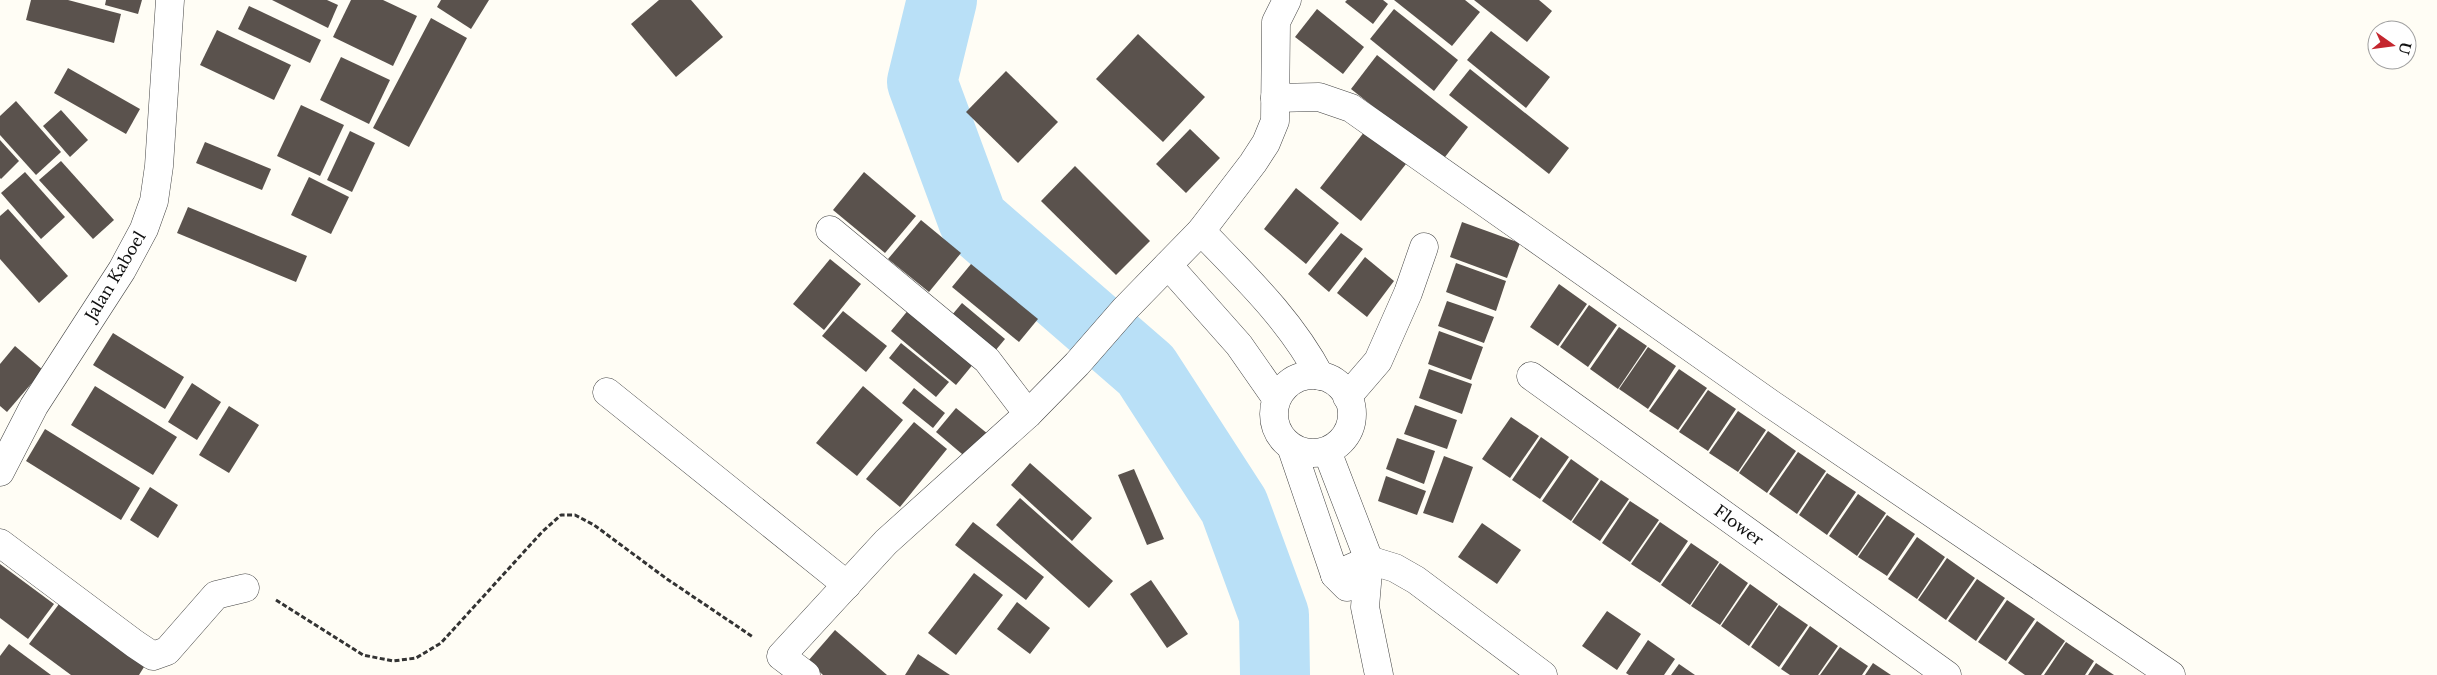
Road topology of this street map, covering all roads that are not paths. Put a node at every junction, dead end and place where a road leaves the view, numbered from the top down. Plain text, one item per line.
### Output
1 (170, 0) edge
2 (1287, 0) edge
3 (1275, 98) junction
4 (830, 230) dead end
5 (1201, 230) junction
6 (1424, 248) dead end
7 (1168, 265) junction
8 (1320, 376) junction
9 (1531, 376) dead end
10 (607, 392) dead end
11 (1347, 397) junction
12 (1276, 398) junction
13 (1028, 414) junction
14 (1292, 449) junction
15 (1327, 451) junction
16 (0, 472) edge
17 (0, 544) edge
18 (1369, 560) junction
19 (1335, 575) junction
20 (847, 585) junction
21 (245, 588) road end
22 (1365, 607) junction
23 (806, 675) edge
24 (1379, 675) edge
25 (1544, 675) edge
26 (1947, 675) edge
27 (2171, 675) edge

1 - 16 street, Jalan Kaboel
2 - 3 street
3 - 5 street
3 - 27 street
4 - 13 street
5 - 7 street
5 - 8 street
6 - 11 street
7 - 12 street
7 - 13 street
8 - 11 street
8 - 12 street
9 - 26 street, Flower
10 - 20 street
11 - 15 street
12 - 14 street
13 - 20 street
14 - 15 street
14 - 19 street
15 - 18 street
17 - 21 street
18 - 19 street
18 - 22 street
18 - 25 street
19 - 22 street
20 - 23 street
22 - 24 street

